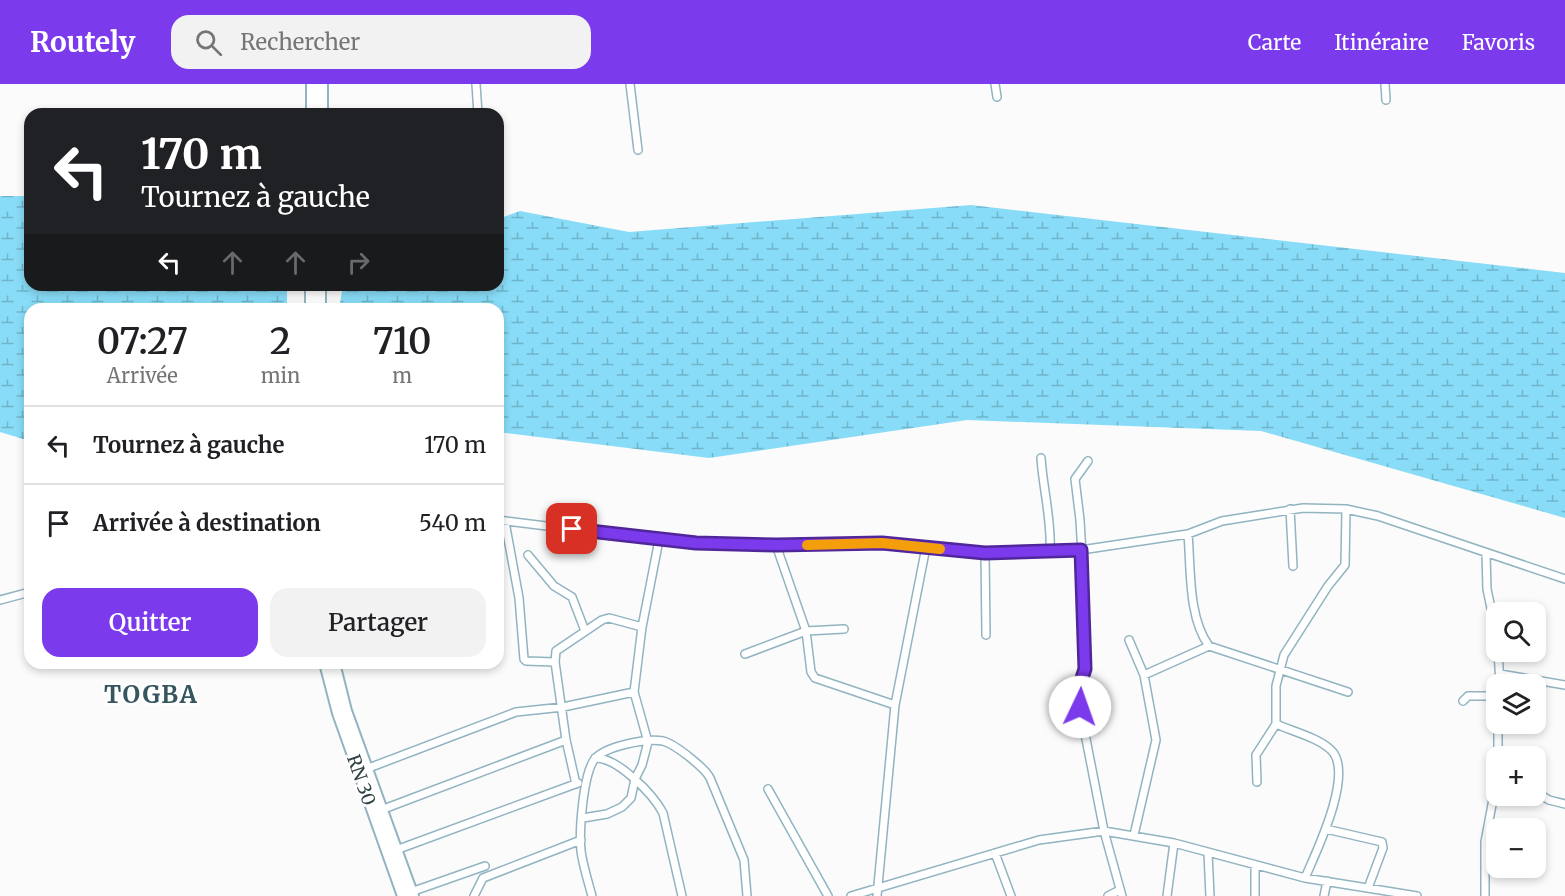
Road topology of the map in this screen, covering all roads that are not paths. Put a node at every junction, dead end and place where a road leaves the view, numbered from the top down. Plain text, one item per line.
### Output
1 (312, 84) edge
2 (322, 84) edge
3 (476, 84) edge
4 (630, 84) edge
5 (995, 84) edge
6 (1384, 84) edge
7 (997, 97) dead end
8 (1386, 100) dead end
9 (312, 108) edge
10 (322, 108) edge
11 (477, 108) edge
12 (638, 150) dead end
13 (1041, 458) dead end
14 (1088, 461) dead end
15 (1290, 509) junction
16 (1346, 509) junction
17 (504, 521) edge
18 (504, 534) edge
19 (1188, 534) junction
20 (659, 540) junction
21 (777, 545) junction
22 (926, 547) junction
23 (1081, 550) junction
24 (1050, 552) junction
25 (985, 553) junction
26 (1486, 554) junction
27 (528, 555) dead end
28 (1293, 566) dead end
29 (1565, 579) edge
30 (24, 594) edge
31 (0, 600) edge
32 (1490, 602) edge
33 (642, 627) junction
34 (844, 629) dead end
35 (585, 631) junction
36 (806, 631) junction
37 (986, 635) dead end
38 (1129, 640) dead end
39 (1209, 646) junction
40 (745, 654) dead end
41 (555, 662) junction
42 (1499, 662) edge
43 (327, 669) edge
44 (336, 669) edge
45 (1282, 670) junction
46 (1500, 674) edge
47 (1144, 675) junction
48 (1546, 682) edge
49 (1565, 685) edge
50 (634, 692) junction
51 (1348, 692) dead end
52 (1486, 696) edge
53 (1463, 701) dead end
54 (895, 705) junction
55 (563, 707) junction
56 (1276, 724) junction
57 (566, 740) junction
58 (648, 742) junction
59 (595, 758) junction
60 (366, 769) junction
61 (635, 779) junction
62 (586, 780) junction
63 (1257, 782) dead end
64 (576, 784) junction
65 (768, 789) dead end
66 (1546, 799) edge
67 (1565, 804) edge
68 (1492, 806) edge
69 (381, 810) junction
70 (583, 818) junction
71 (1326, 829) junction
72 (1104, 831) junction
73 (1134, 835) junction
74 (581, 840) junction
75 (1174, 843) junction
76 (396, 850) junction
77 (995, 853) junction
78 (1208, 853) junction
79 (485, 866) dead end
80 (1255, 866) junction
81 (1305, 878) junction
82 (1327, 881) junction
83 (877, 887) junction
84 (1368, 888) junction
85 (1121, 893) edge
86 (409, 895) edge
87 (474, 896) edge
88 (592, 896) edge
89 (682, 896) edge
90 (747, 896) edge
91 (828, 896) edge
92 (851, 896) edge
93 (877, 896) edge
94 (1011, 896) edge
95 (1108, 896) edge
96 (1167, 896) edge
97 (1210, 896) edge
98 (1255, 896) edge
99 (1324, 896) edge
100 (1417, 896) edge
101 (1485, 896) edge

1 - 9 main road
2 - 10 main road
3 - 11 street
4 - 12 street
5 - 7 street
6 - 8 street
13 - 24 street
14 - 23 street
15 - 16 street
15 - 19 street
15 - 28 street
16 - 26 street
16 - 45 street
17 - 20 street
18 - 41 street
19 - 23 street
19 - 39 street
20 - 21 street
20 - 33 street
21 - 22 street
21 - 36 street
22 - 25 street
22 - 54 street
23 - 24 street
23 - 72 street
24 - 25 street
25 - 37 street
26 - 29 street
26 - 32 street
27 - 35 street
30 - 31 street
33 - 35 street
33 - 50 street
34 - 36 street
35 - 41 street
36 - 40 street
36 - 54 street
38 - 47 street
39 - 45 street
39 - 47 street
41 - 55 street
42 - 46 street
43 - 86 main road, RN 30 / RN 30
44 - 60 main road, RN 30
45 - 51 street
45 - 56 street
47 - 73 street
48 - 49 street
50 - 55 street
50 - 58 street
52 - 53 street
54 - 83 street
55 - 57 street
55 - 60 street
56 - 63 street
56 - 71 street
57 - 64 street
57 - 69 street
58 - 59 street
58 - 61 street
58 - 90 street
59 - 61 street
59 - 62 street
60 - 69 main road, RN 30
61 - 70 street
61 - 89 street
62 - 64 street
62 - 70 street
64 - 76 street
65 - 91 street
66 - 67 street
68 - 101 street
69 - 76 main road, RN 30
70 - 74 street
71 - 81 street
71 - 84 street
72 - 73 street
72 - 77 street
72 - 85 street
73 - 75 street
74 - 87 street
74 - 88 street
75 - 78 street
75 - 96 street
76 - 86 main road, RN 30
77 - 83 street
77 - 94 street
78 - 80 street
78 - 97 street
79 - 86 street
80 - 81 street
80 - 98 street
81 - 82 street
82 - 84 street
82 - 99 street
83 - 92 street
83 - 93 street
84 - 100 street
85 - 95 street

